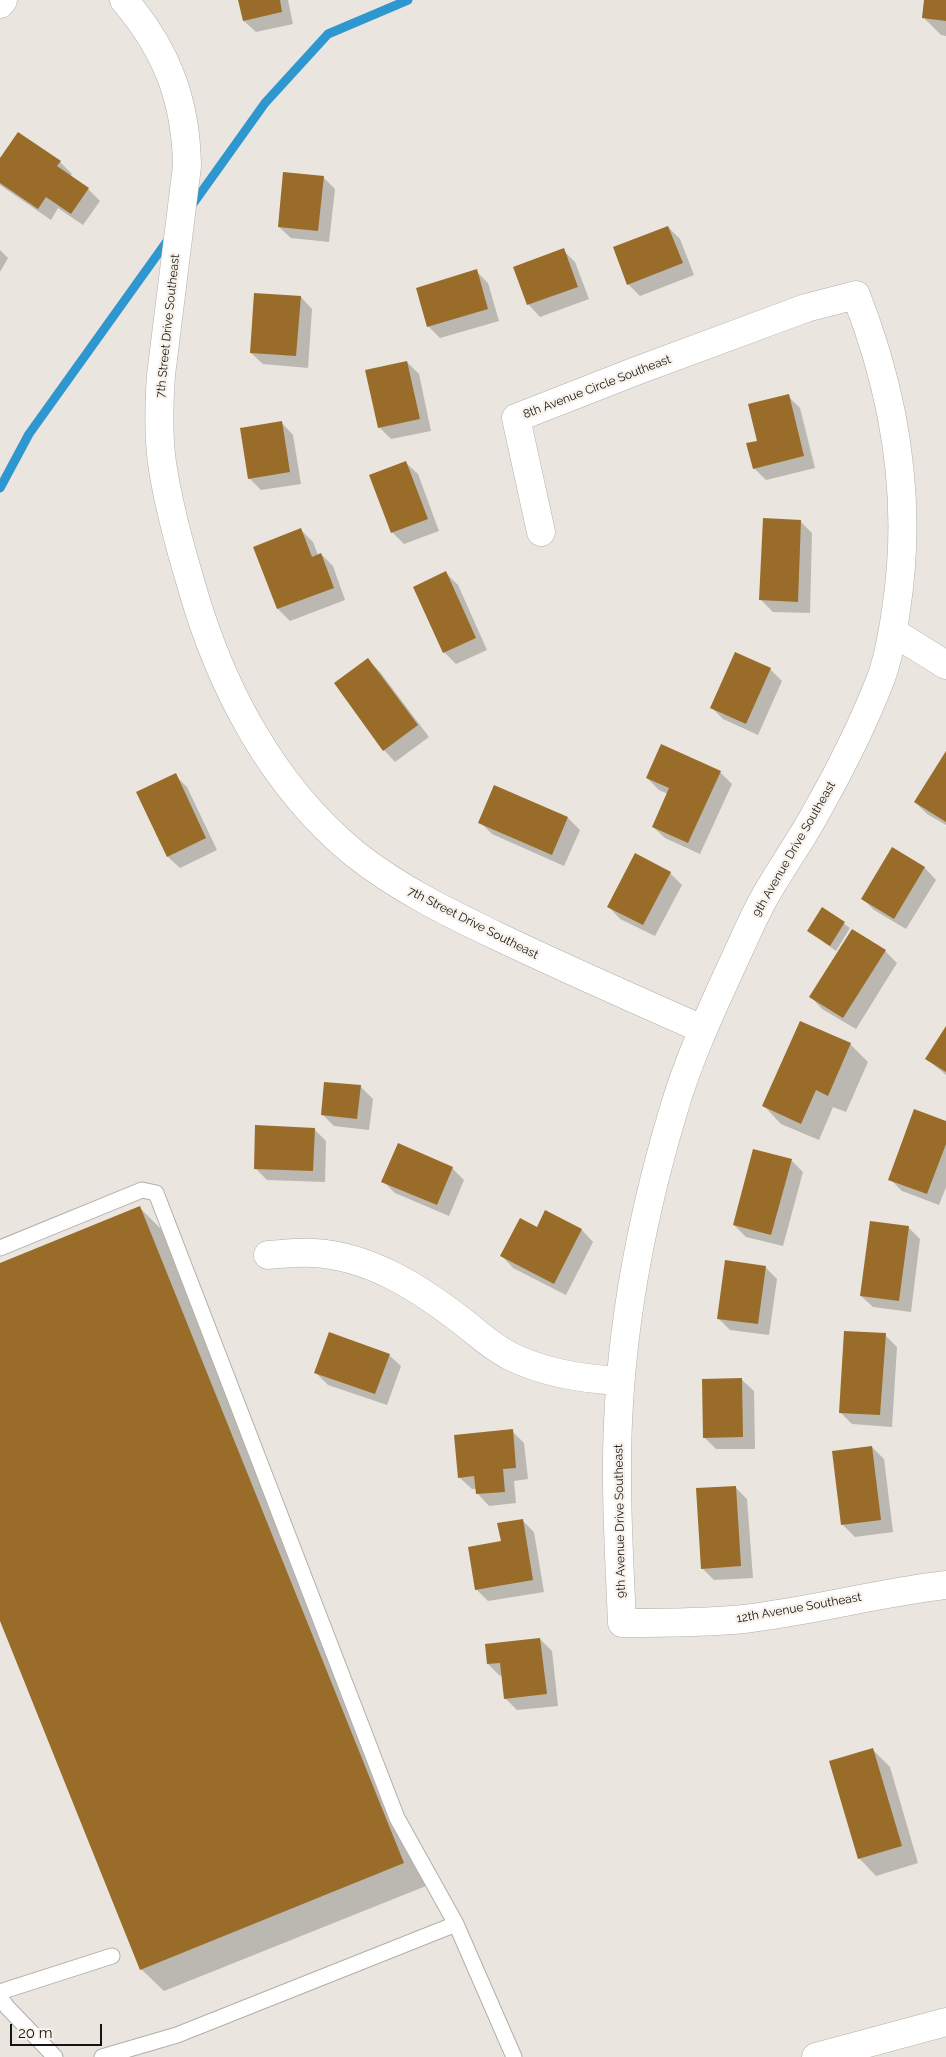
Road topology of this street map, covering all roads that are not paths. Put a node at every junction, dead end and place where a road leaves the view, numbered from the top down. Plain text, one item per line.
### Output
1 (3, 0) edge
2 (124, 0) edge
3 (0, 4) edge
4 (758, 325) joint
5 (541, 532) dead end
6 (893, 632) junction
7 (946, 665) edge
8 (702, 1029) junction
9 (0, 1248) edge
10 (268, 1255) dead end
11 (620, 1382) junction
12 (946, 1585) edge
13 (622, 1623) joint
14 (456, 1924) junction
15 (112, 1956) dead end
16 (0, 1992) edge
17 (0, 1997) edge
18 (946, 2022) edge
19 (55, 2057) edge
20 (102, 2057) edge
21 (514, 2057) edge
22 (816, 2057) edge

1 - 3 street
2 - 8 street, 7th Street Drive Southeast
4 - 5 street, 8th Avenue Circle Southeast
4 - 6 street, 9th Avenue Drive Southeast
6 - 7 street
6 - 8 street, 9th Avenue Drive Southeast
8 - 11 street, 9th Avenue Drive Southeast
9 - 14 lane
10 - 11 street
11 - 13 street, 9th Avenue Drive Southeast
12 - 13 street, 12th Avenue Southeast
14 - 20 lane
14 - 21 lane
15 - 16 lane
17 - 19 lane
18 - 22 street

